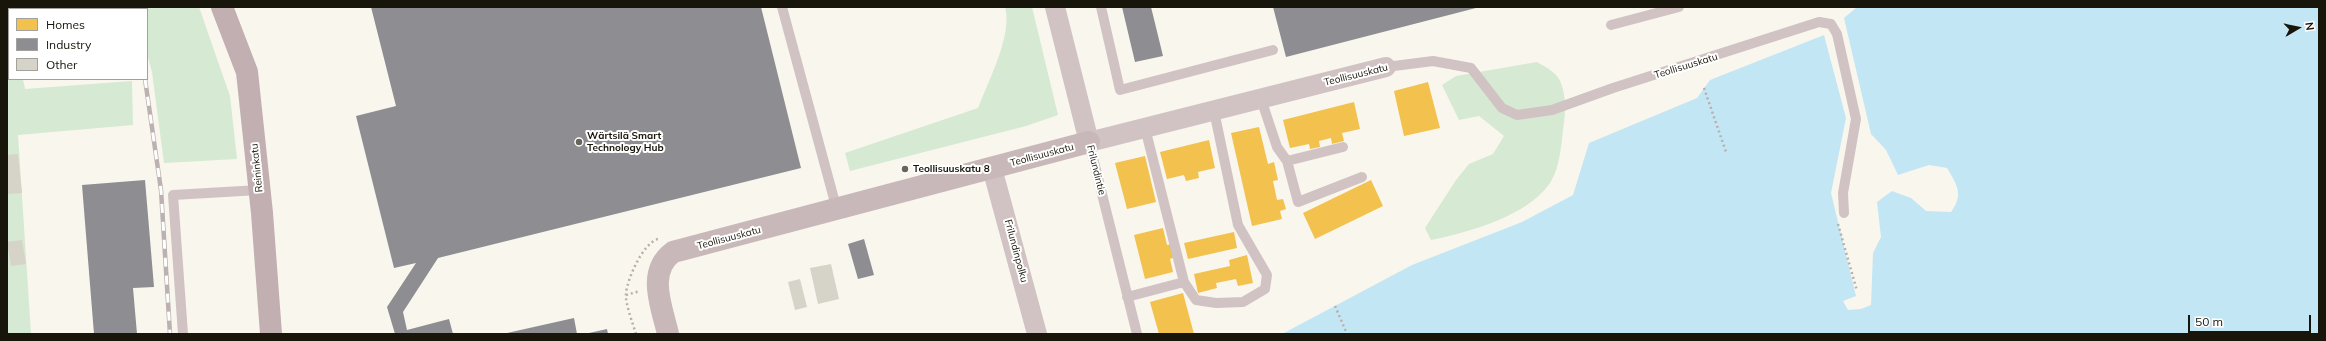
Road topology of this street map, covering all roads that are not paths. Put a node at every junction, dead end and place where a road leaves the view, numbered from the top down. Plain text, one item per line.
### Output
1 (222, 7) edge
2 (782, 7) edge
3 (1055, 7) edge
4 (1101, 7) edge
5 (1679, 7) edge
6 (1611, 25) dead end
7 (1273, 50) dead end
8 (1386, 67) joint
9 (1261, 99) junction
10 (1214, 111) junction
11 (1145, 128) junction
12 (1090, 142) junction
13 (1343, 147) dead end
14 (1287, 161) junction
15 (992, 168) junction
16 (1362, 177) dead end
17 (259, 190) junction
18 (837, 210) junction
19 (1844, 213) dead end
20 (1184, 282) junction
21 (1127, 297) junction
22 (184, 334) edge
23 (271, 334) edge
24 (668, 334) edge
25 (1037, 334) edge
26 (1137, 334) edge

1 - 17 main road, Reininkatu
2 - 18 lane
3 - 12 street, Frilundintie
4 - 7 lane
5 - 6 lane
8 - 9 street, Teollisuuskatu
8 - 19 lane, Teollisuuskatu
9 - 10 street, Teollisuuskatu
9 - 14 lane
10 - 11 street, Teollisuuskatu
10 - 20 lane
11 - 12 street, Teollisuuskatu
11 - 20 lane
12 - 15 street, Teollisuuskatu
12 - 21 lane, Frilundintie
13 - 14 lane
14 - 16 lane
15 - 18 street, Teollisuuskatu
15 - 25 street, Frilundinpolku
17 - 22 lane
17 - 23 main road, Reininkatu
18 - 24 street, Teollisuuskatu
20 - 21 lane
21 - 26 lane, Frilundintie

